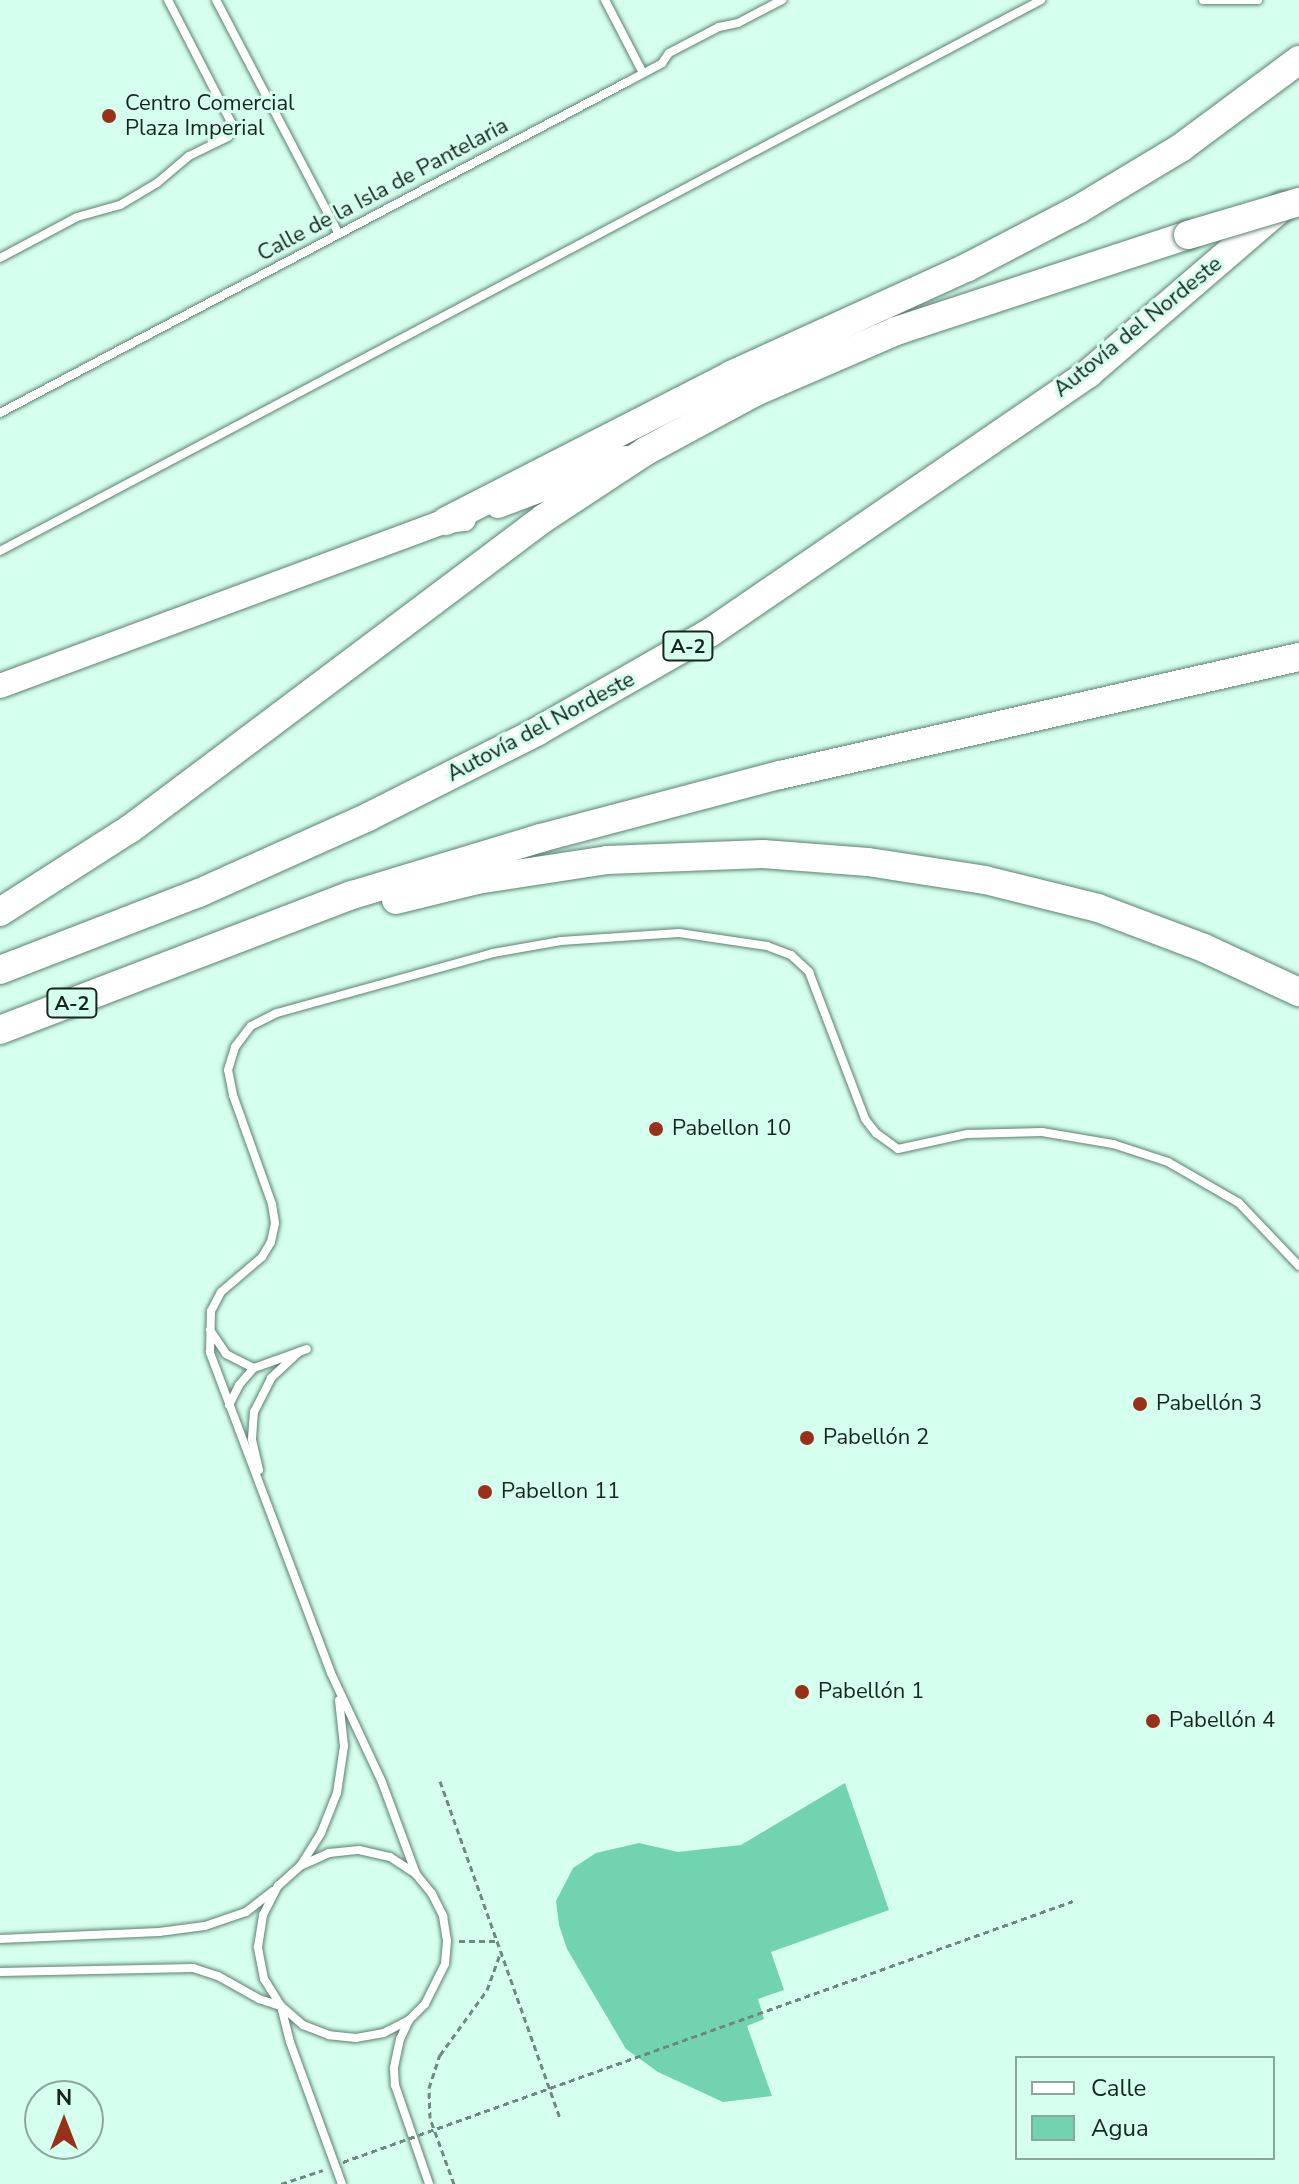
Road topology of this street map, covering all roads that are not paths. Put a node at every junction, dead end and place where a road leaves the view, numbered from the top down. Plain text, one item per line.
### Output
1 (168, 0) edge
2 (216, 0) edge
3 (605, 0) edge
4 (782, 0) edge
5 (1041, 0) edge
6 (1203, 0) edge
7 (1258, 0) edge
8 (1299, 60) edge
9 (643, 73) junction
10 (1299, 192) edge
11 (1299, 202) edge
12 (339, 234) junction
13 (0, 258) edge
14 (0, 413) edge
15 (646, 451) junction
16 (446, 521) junction
17 (0, 551) edge
18 (1288, 660) edge
19 (0, 686) edge
20 (0, 912) edge
21 (0, 970) edge
22 (143, 977) junction
23 (1299, 992) edge
24 (0, 1030) edge
25 (1299, 1266) edge
26 (209, 1329) junction
27 (254, 1368) junction
28 (229, 1405) junction
29 (264, 1495) junction
30 (331, 1673) junction
31 (300, 1866) junction
32 (416, 1874) junction
33 (278, 1886) junction
34 (0, 1939) edge
35 (0, 1972) edge
36 (281, 2006) junction
37 (409, 2020) junction
38 (342, 2184) edge
39 (429, 2184) edge

1 - 13 lane
2 - 12 lane
3 - 9 lane
4 - 9 lane, Calle de la Isla de Pantelaria
5 - 17 lane
6 - 7 lane
8 - 16 highway
9 - 12 lane, Calle de la Isla de Pantelaria
10 - 21 highway, Autovía del Nordeste / A-2
11 - 15 highway, bridge
12 - 14 lane, Calle de la Isla de Pantelaria
15 - 16 main road
15 - 20 highway
16 - 19 main road
18 - 22 highway, A-2
22 - 23 highway
22 - 24 highway, A-2
25 - 26 lane
26 - 27 lane
26 - 28 lane
27 - 28 lane
27 - 29 lane
28 - 29 lane
29 - 30 lane
30 - 31 lane
30 - 32 lane
31 - 32 lane
31 - 33 lane
32 - 37 lane
33 - 34 lane
33 - 36 lane
35 - 36 lane
36 - 37 lane
36 - 38 lane
37 - 39 lane

